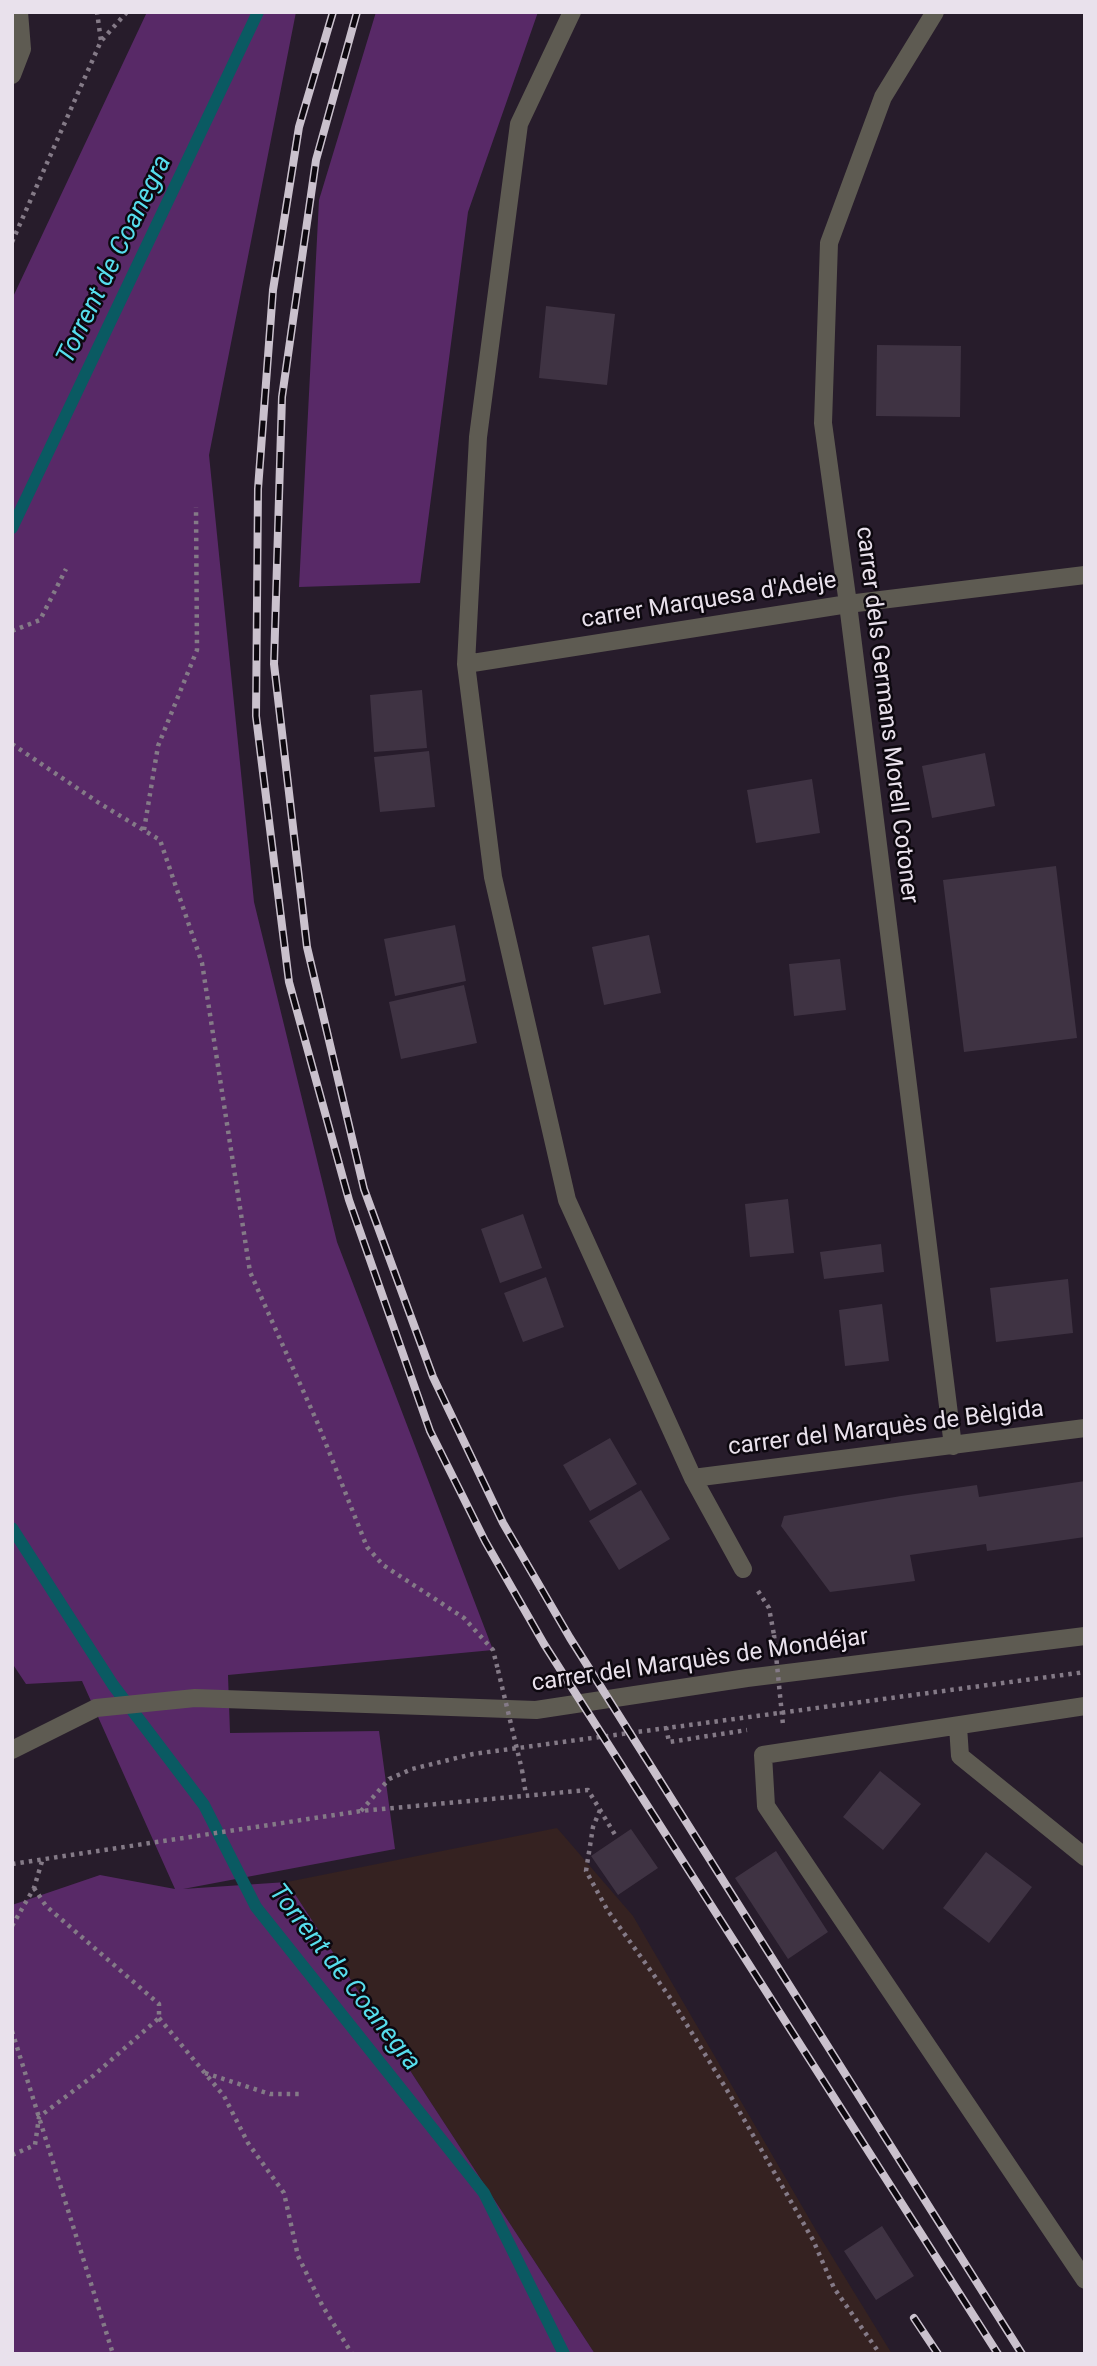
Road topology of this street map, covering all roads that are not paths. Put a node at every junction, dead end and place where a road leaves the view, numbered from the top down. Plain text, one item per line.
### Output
1 (19, 12) edge
2 (572, 12) edge
3 (935, 12) edge
4 (12, 75) edge
5 (1085, 575) edge
6 (848, 604) junction
7 (466, 664) junction
8 (1085, 1428) edge
9 (953, 1446) junction
10 (693, 1478) junction
11 (743, 1569) road end
12 (1085, 1636) edge
13 (1085, 1706) edge
14 (958, 1726) junction
15 (12, 1750) edge
16 (1085, 1857) edge
17 (1082, 2276) edge

1 - 4 street
2 - 7 street
3 - 6 street, carrer dels Germans Morell Cotoner
5 - 6 street, carrer Marquesa d'Adeje
6 - 7 street, carrer Marquesa d'Adeje
6 - 9 street, carrer dels Germans Morell Cotoner
7 - 10 street
8 - 9 street, carrer del Marquès de Bèlgida
9 - 10 street, carrer del Marquès de Bèlgida
10 - 11 street
12 - 15 street, carrer del Marquès de Mondéjar
13 - 14 street
14 - 16 street
14 - 17 street

